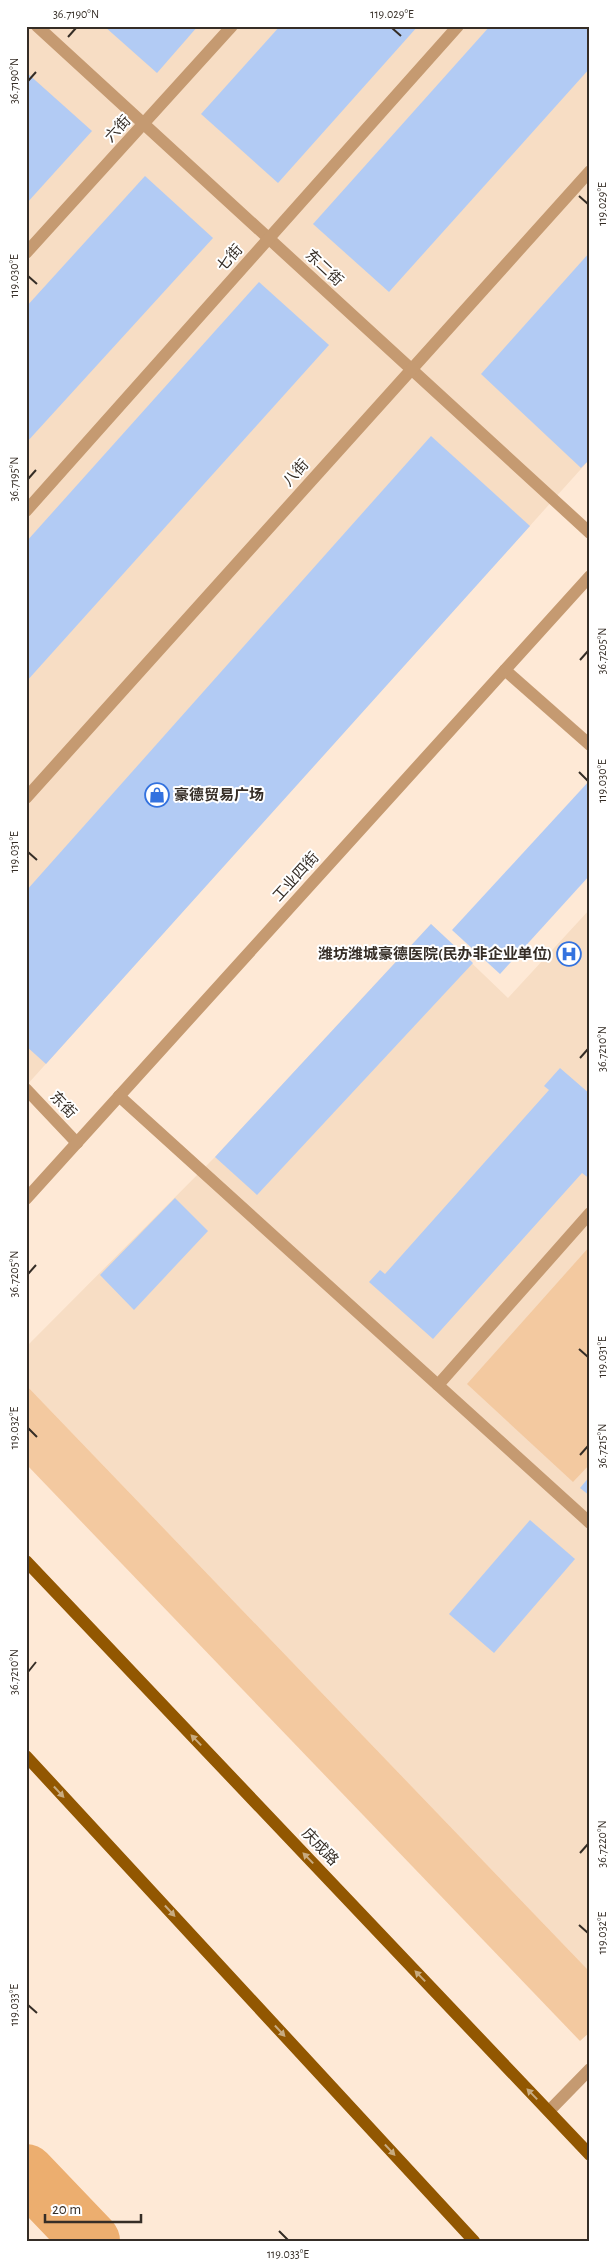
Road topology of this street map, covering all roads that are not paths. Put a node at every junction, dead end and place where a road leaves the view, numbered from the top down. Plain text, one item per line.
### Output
1 (37, 26) edge
2 (232, 26) edge
3 (458, 26) edge
4 (144, 125) junction
5 (590, 171) edge
6 (269, 239) junction
7 (26, 253) edge
8 (411, 370) junction
9 (26, 511) edge
10 (590, 533) edge
11 (590, 576) edge
12 (505, 670) junction
13 (590, 745) edge
14 (26, 798) edge
15 (26, 1089) edge
16 (119, 1096) junction
17 (77, 1143) junction
18 (26, 1199) edge
19 (590, 1212) edge
20 (438, 1385) junction
21 (590, 1523) edge
22 (26, 1561) edge
23 (26, 1756) edge
24 (590, 2069) edge
25 (549, 2111) junction
26 (590, 2155) edge
27 (474, 2241) edge

1 - 4 street, 东二街
2 - 4 street, 六街
3 - 6 street, 七街
4 - 6 street, 东二街
4 - 7 street, 六街
5 - 8 street, 八街
6 - 8 street, 东二街
6 - 9 street, 七街
8 - 10 street, 东二街
8 - 14 street, 八街
11 - 12 street, 工业四街
12 - 13 street
12 - 16 street, 工业四街
15 - 17 street, 东街
16 - 17 street, 工业四街
16 - 20 street
17 - 18 street, 工业四街
19 - 20 street
20 - 21 street
25 -> 22 main road, 庆成路
23 -> 27 main road
24 - 25 street
25 - 26 main road, 庆成路

